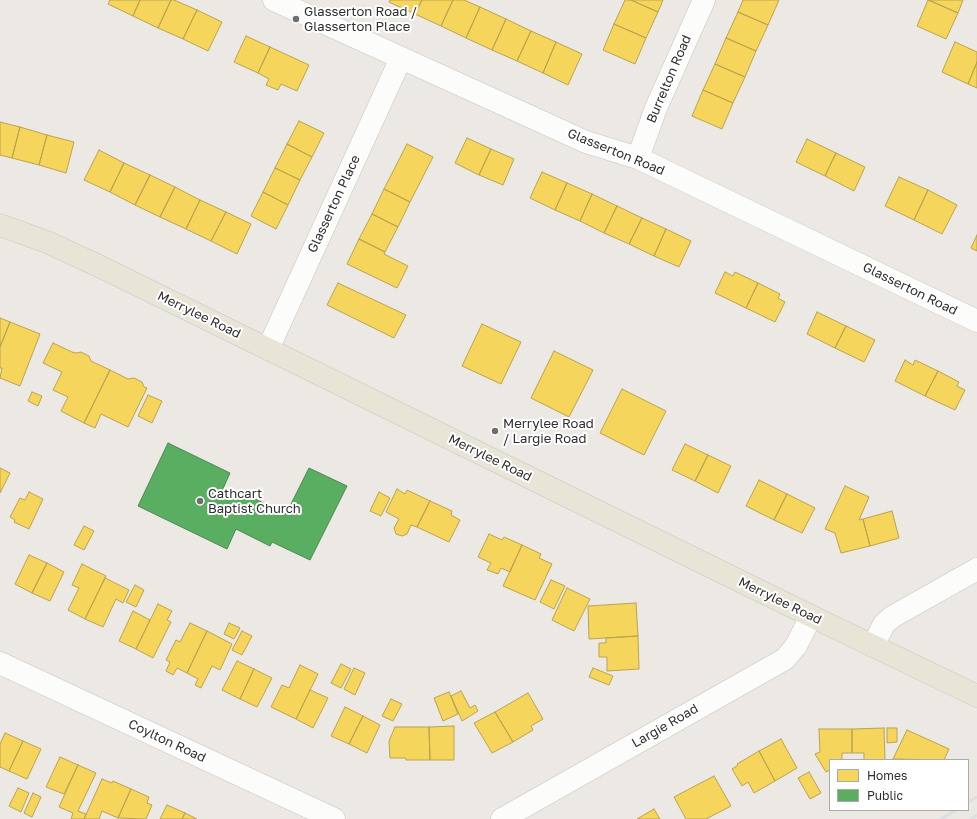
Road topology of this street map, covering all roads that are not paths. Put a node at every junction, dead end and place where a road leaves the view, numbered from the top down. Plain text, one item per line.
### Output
1 (274, 0) edge
2 (704, 0) edge
3 (401, 58) junction
4 (638, 158) junction
5 (0, 225) edge
6 (977, 321) edge
7 (268, 349) junction
8 (977, 569) edge
9 (811, 616) junction
10 (873, 646) junction
11 (0, 663) edge
12 (977, 696) edge
13 (334, 819) edge
14 (502, 819) edge

1 - 3 street, Glasserton Road
2 - 4 street, Burrelton Road
3 - 4 street, Glasserton Road
3 - 7 street, Glasserton Place
4 - 6 street, Glasserton Road
5 - 7 main road, Merrylee Road
7 - 9 main road, Merrylee Road
8 - 10 street
9 - 10 main road, Merrylee Road
9 - 14 street, Largie Road
10 - 12 main road, Merrylee Road
11 - 13 street, Coylton Road

